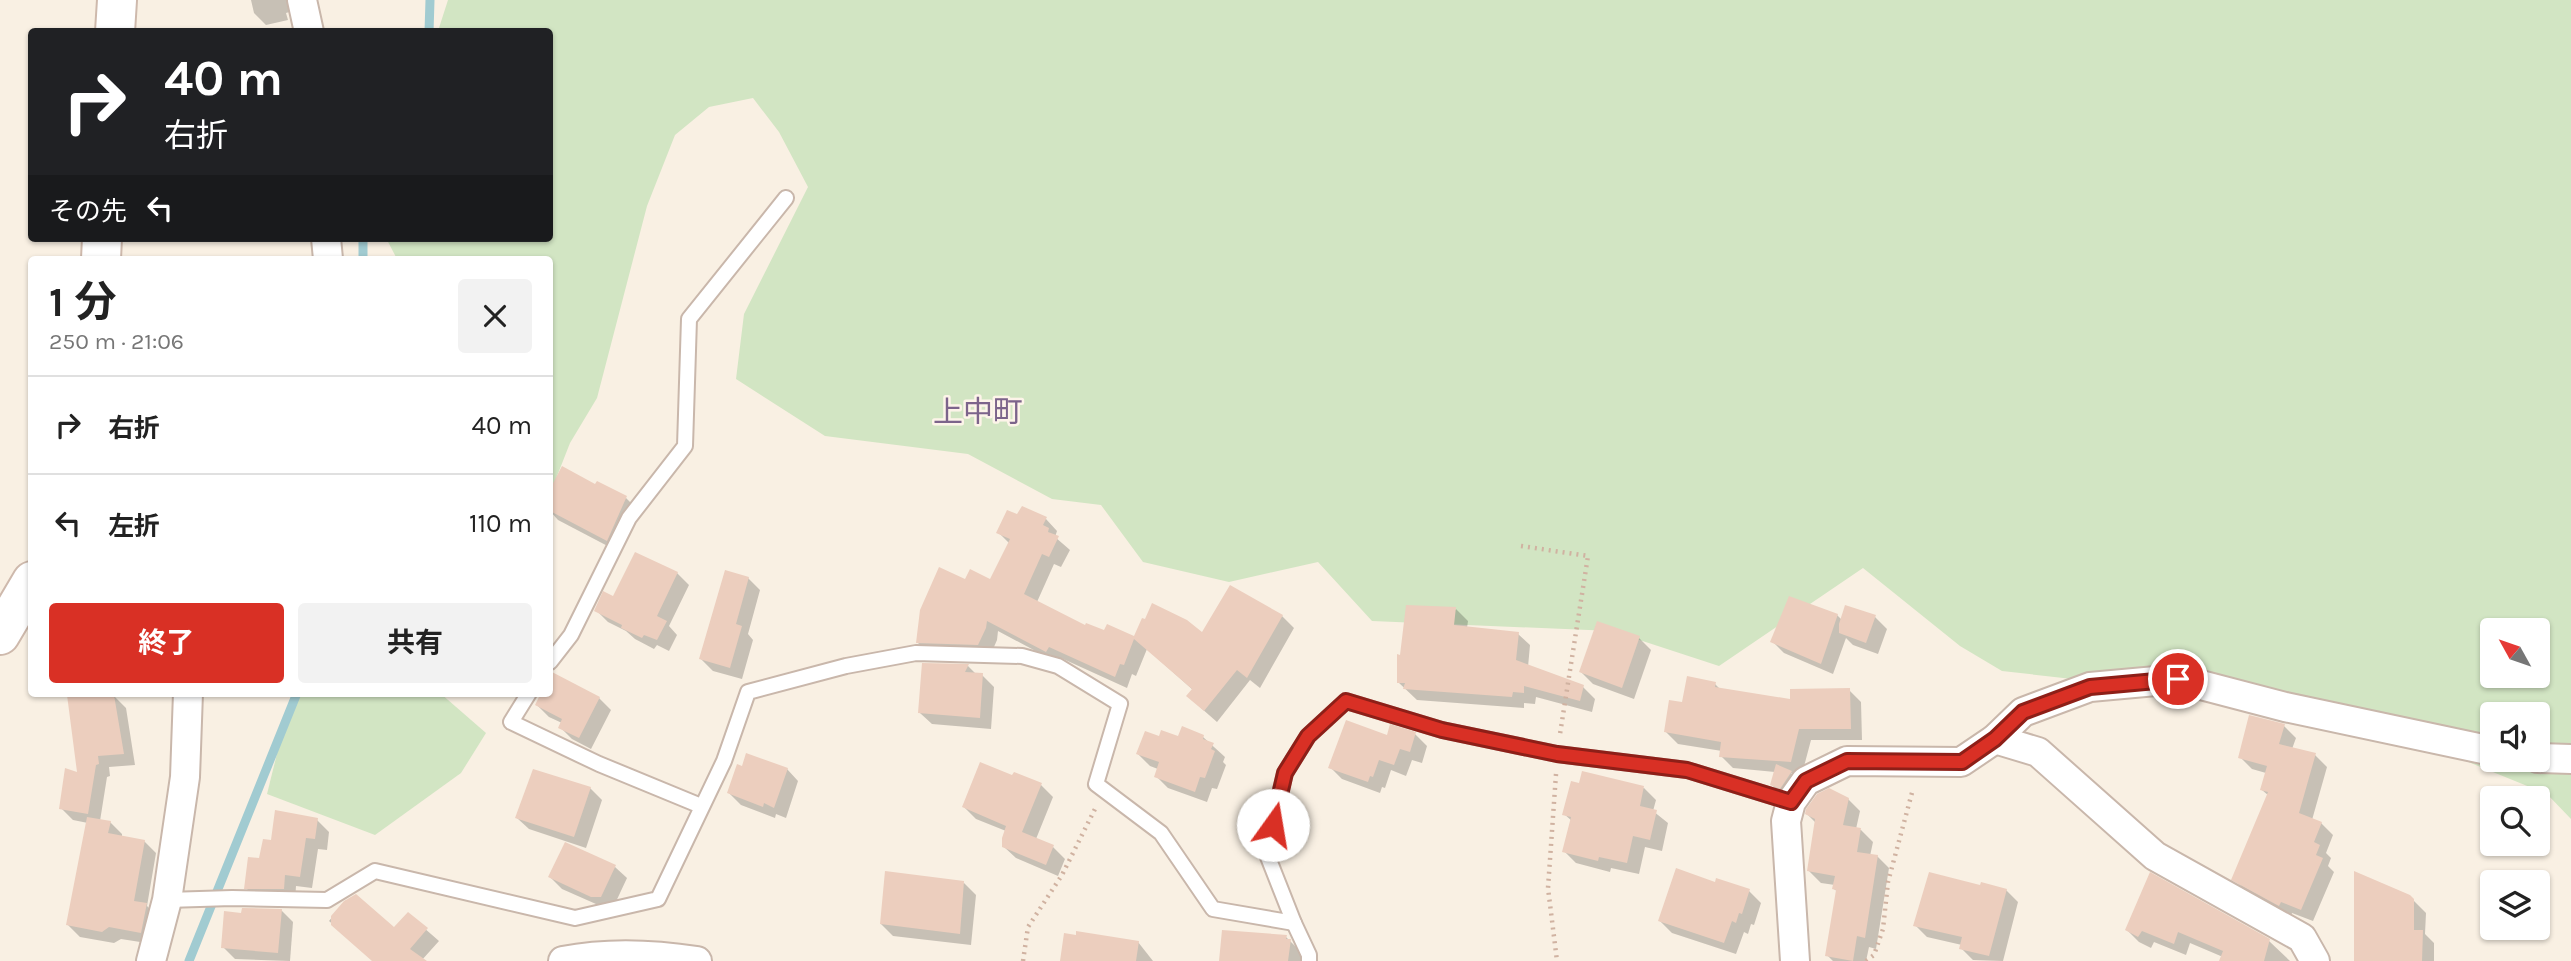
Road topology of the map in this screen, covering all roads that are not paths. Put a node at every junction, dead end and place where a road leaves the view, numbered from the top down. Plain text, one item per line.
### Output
1 (117, 0) edge
2 (302, 0) edge
3 (115, 28) edge
4 (308, 28) edge
5 (786, 198) dead end
6 (28, 588) edge
7 (0, 635) edge
8 (553, 658) edge
9 (188, 697) edge
10 (527, 697) edge
11 (1995, 739) junction
12 (2480, 748) edge
13 (2550, 758) edge
14 (2571, 759) edge
15 (1791, 802) junction
16 (701, 806) junction
17 (175, 900) junction
18 (1294, 923) junction
19 (151, 961) edge
20 (563, 961) edge
21 (696, 961) edge
22 (1309, 961) edge
23 (1795, 961) edge
24 (2315, 961) edge

1 - 3 street
2 - 4 street
5 - 8 lane
6 - 7 street
9 - 17 street
10 - 16 lane
11 - 12 street
11 - 15 street
11 - 24 street
13 - 14 street
15 - 18 lane
15 - 23 street
16 - 17 lane
16 - 18 lane
17 - 19 street
18 - 22 lane
20 - 21 street

